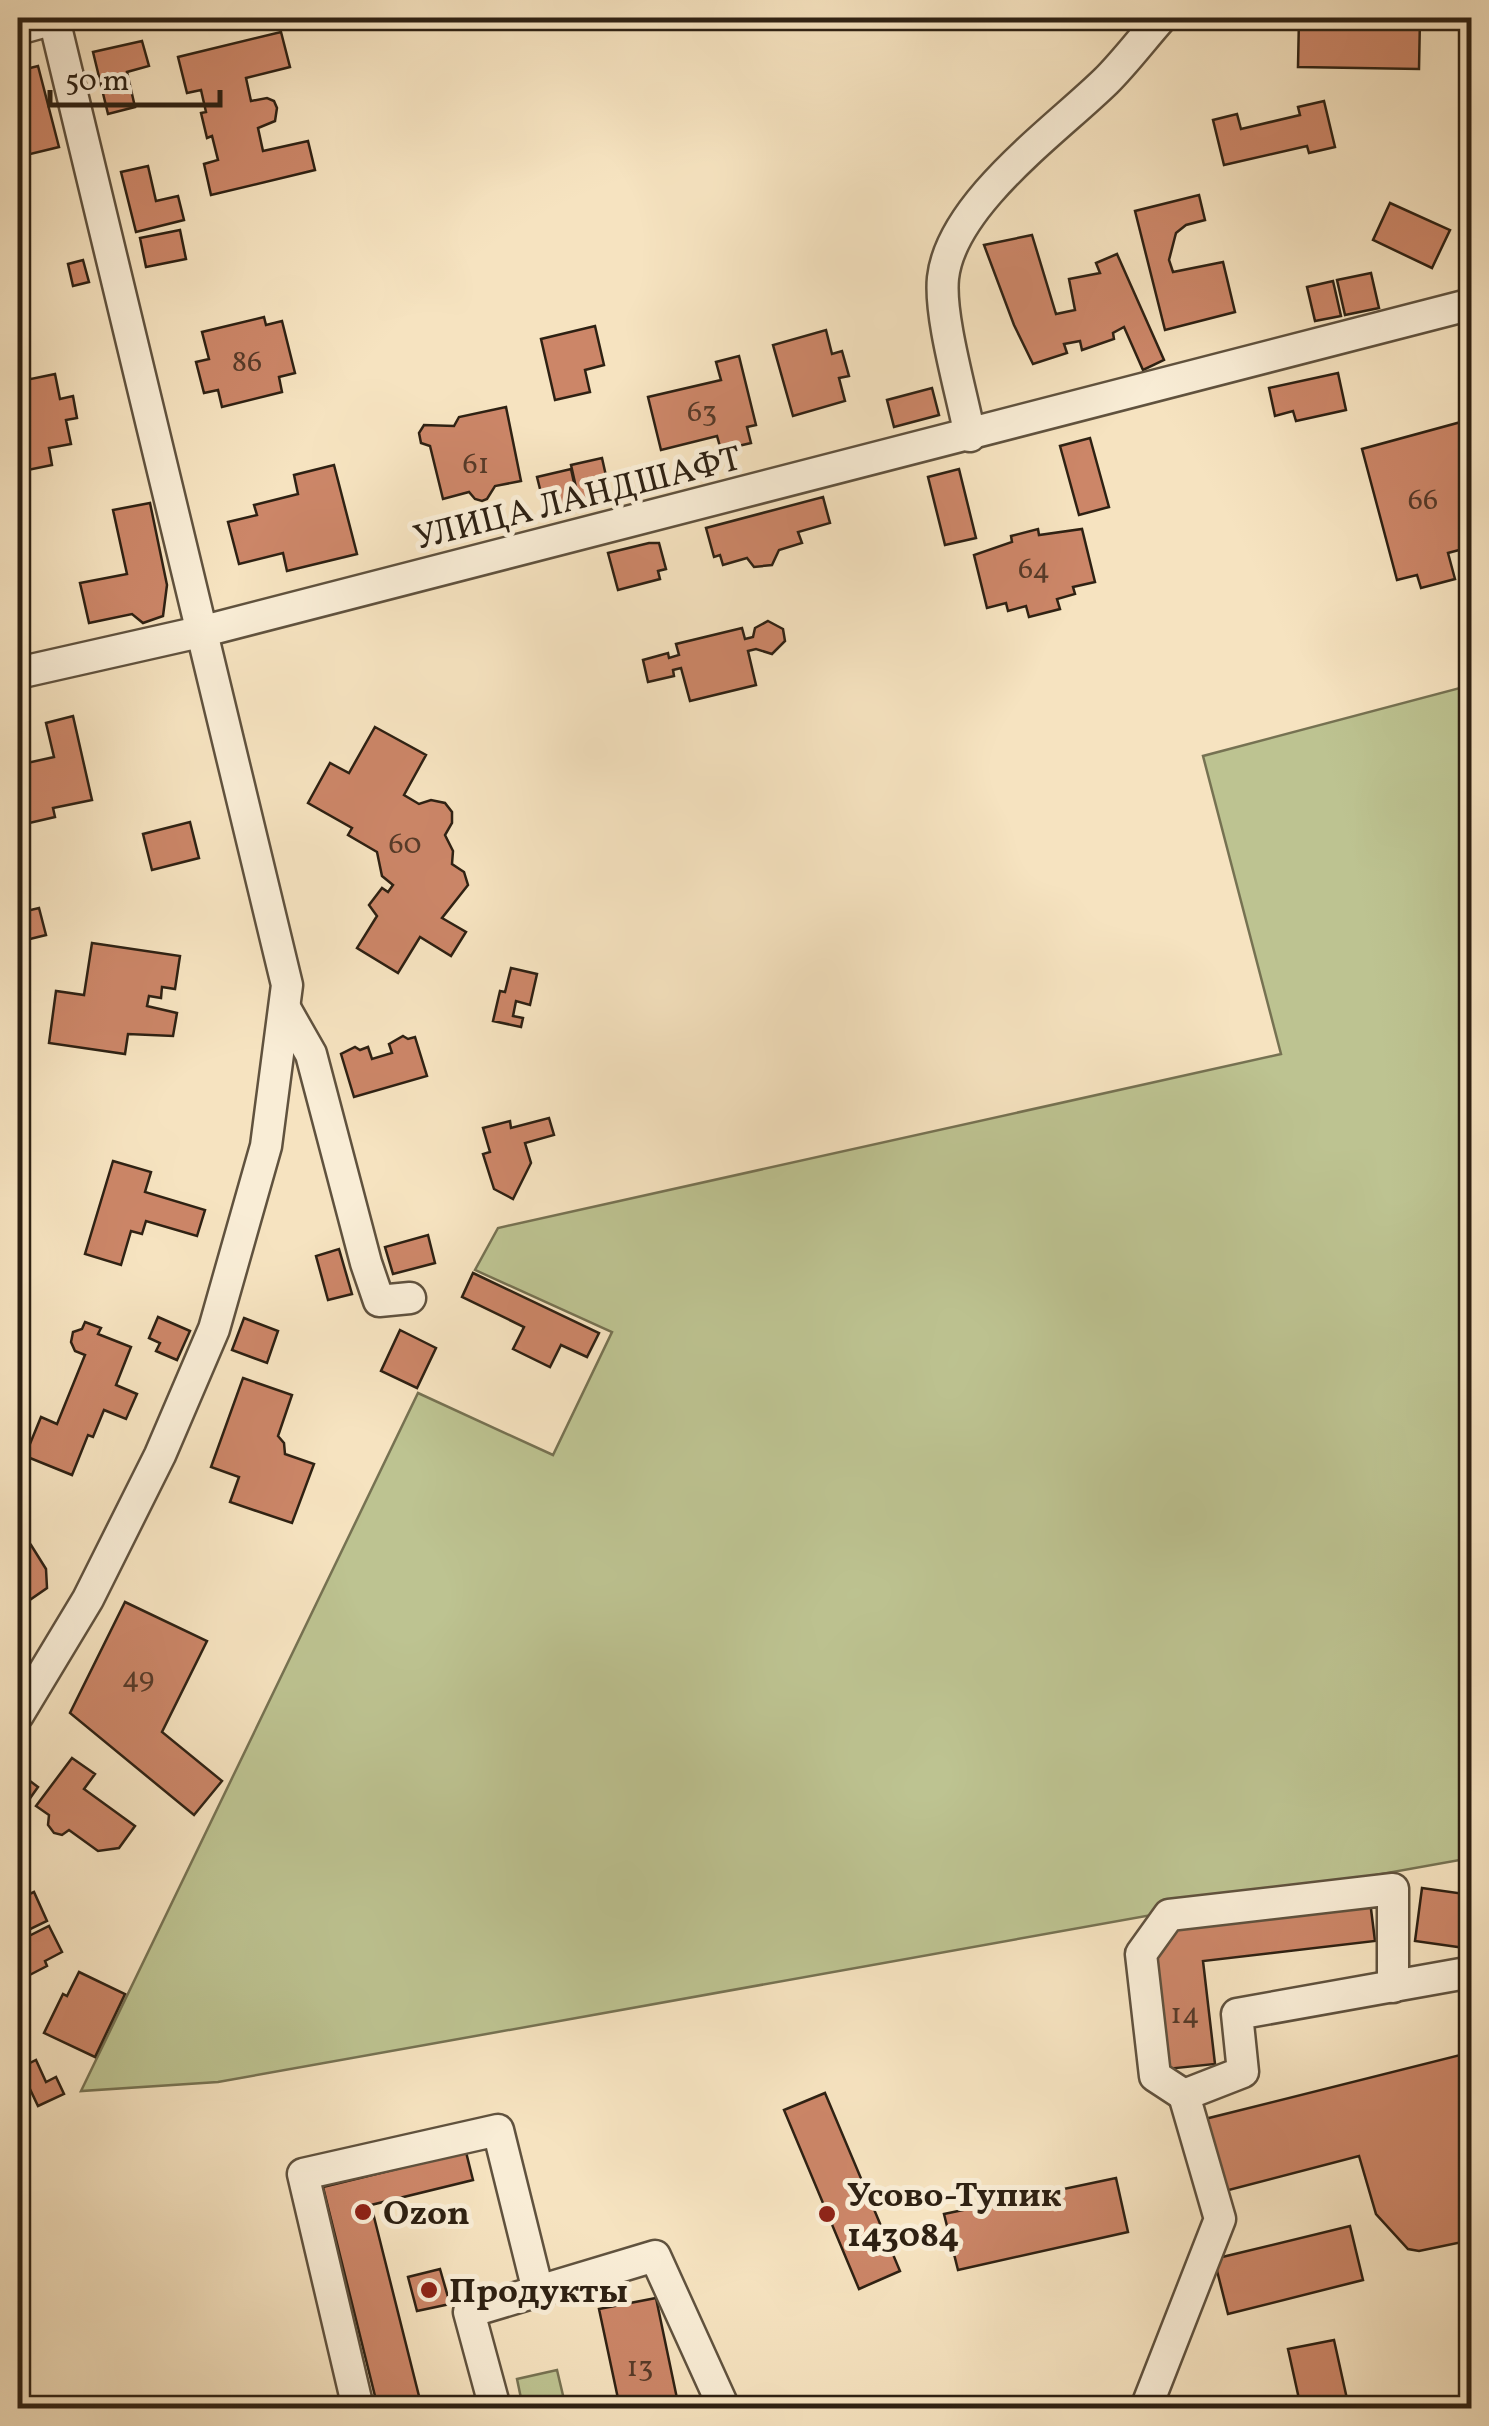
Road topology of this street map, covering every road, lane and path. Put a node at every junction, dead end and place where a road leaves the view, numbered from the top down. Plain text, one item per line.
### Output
1 (55, 18) edge
2 (1162, 18) edge
3 (18, 29) edge
4 (1472, 304) edge
5 (970, 436) junction
6 (204, 631) junction
7 (18, 673) edge
8 (286, 1010) junction
9 (410, 1298) dead end
10 (18, 1716) edge
11 (1472, 1972) edge
12 (1394, 1986) junction
13 (1184, 2095) junction
14 (538, 2291) junction
15 (358, 2408) edge
16 (494, 2408) edge
17 (724, 2408) edge
18 (1146, 2408) edge

1 - 3 street
1 - 6 street
2 - 5 street
4 - 5 street, УЛИЦА ЛАНДШАФТ
5 - 6 street, УЛИЦА ЛАНДШАФТ
6 - 7 street, УЛИЦА ЛАНДШАФТ
6 - 8 street
8 - 9 street
8 - 10 street
11 - 12 street
12 - 13 street
12 - 13 street
13 - 18 street
14 - 15 street
14 - 16 street
14 - 17 street

